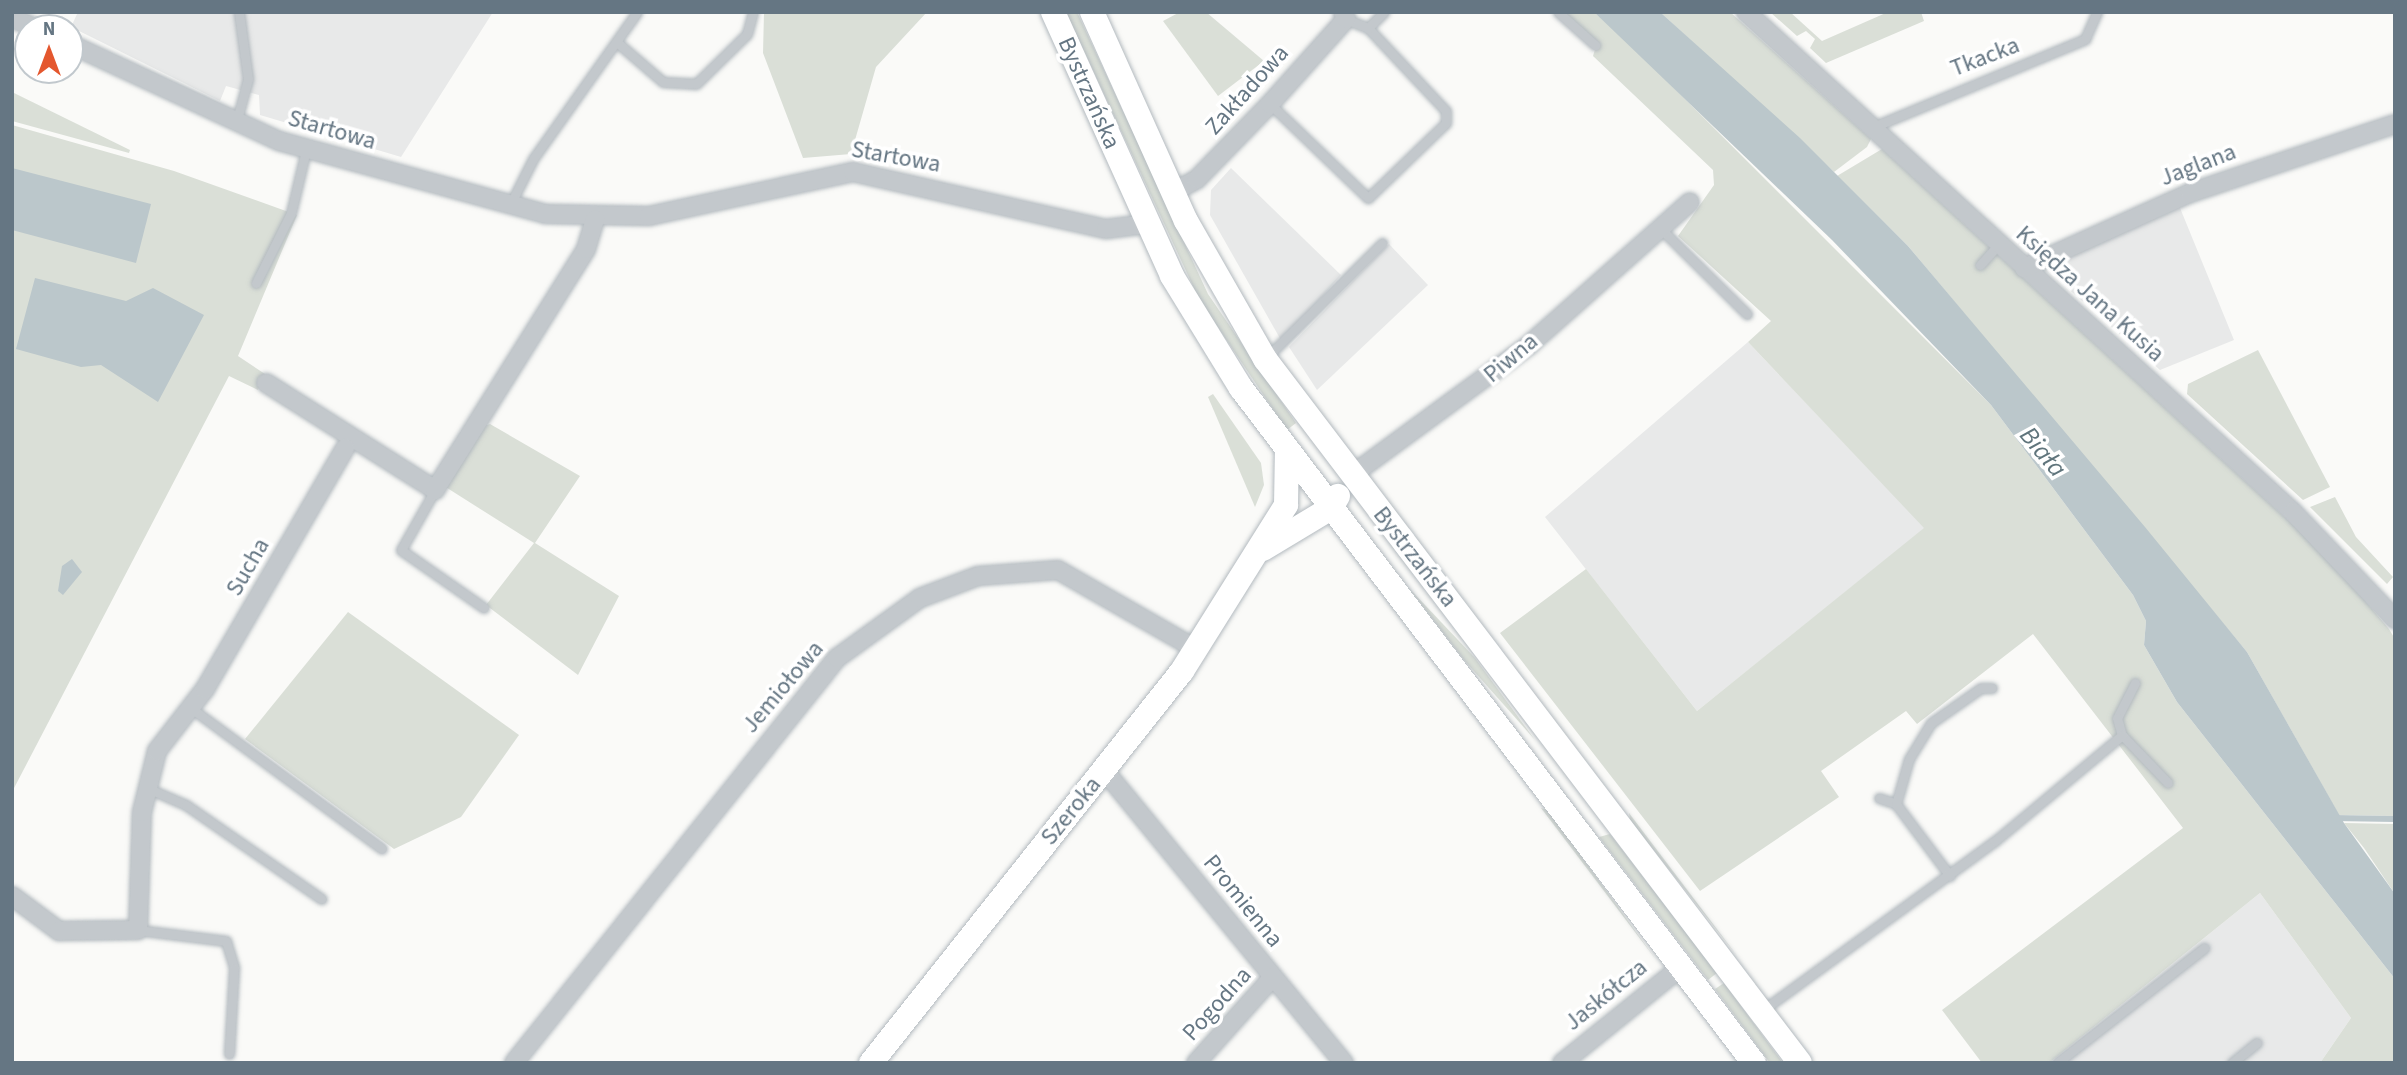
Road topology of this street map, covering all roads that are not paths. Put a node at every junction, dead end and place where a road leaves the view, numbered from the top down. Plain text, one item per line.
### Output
1 (239, 12) edge
2 (637, 12) edge
3 (752, 12) edge
4 (1053, 12) edge
5 (1092, 12) edge
6 (1384, 12) edge
7 (1558, 12) edge
8 (1746, 12) edge
9 (2098, 12) edge
10 (1344, 16) edge
11 (1368, 29) junction
12 (619, 44) junction
13 (1595, 46) dead end
14 (84, 51) edge
15 (1270, 104) junction
16 (236, 123) junction
17 (2395, 124) edge
18 (1873, 127) junction
19 (306, 150) junction
20 (1173, 192) junction
21 (1690, 202) dead end
22 (509, 207) junction
23 (595, 219) junction
24 (1147, 224) junction
25 (1661, 229) junction
26 (1382, 243) dead end
27 (1999, 244) junction
28 (1980, 265) dead end
29 (2024, 268) junction
30 (256, 283) dead end
31 (1747, 314) dead end
32 (1265, 359) junction
33 (266, 383) dead end
34 (345, 448) dead end
35 (1287, 448) junction
36 (1352, 475) junction
37 (1314, 484) junction
38 (435, 490) junction
39 (1286, 505) junction
40 (1331, 508) junction
41 (1259, 551) junction
42 (484, 608) dead end
43 (2395, 619) edge
44 (1196, 649) junction
45 (2135, 683) dead end
46 (1992, 688) dead end
47 (191, 708) junction
48 (2122, 735) junction
49 (1104, 770) junction
50 (2168, 783) dead end
51 (146, 788) junction
52 (1879, 798) dead end
53 (1896, 804) junction
54 (1616, 820) junction
55 (1583, 837) junction
56 (382, 849) dead end
57 (1950, 876) junction
58 (12, 897) edge
59 (322, 899) dead end
60 (138, 930) junction
61 (2204, 948) dead end
62 (1682, 966) junction
63 (1273, 977) junction
64 (1762, 1011) junction
65 (2257, 1043) dead end
66 (229, 1054) dead end
67 (514, 1063) edge
68 (871, 1063) edge
69 (1196, 1063) edge
70 (1344, 1063) edge
71 (1562, 1063) edge
72 (1754, 1063) edge
73 (1800, 1063) edge
74 (2057, 1063) edge
75 (2232, 1063) edge

1 - 16 lane
2 - 12 lane
3 - 12 lane
4 - 24 main road, Bystrzańska
5 - 20 main road, Bystrzańska
6 - 11 lane
7 - 13 lane
8 - 18 street, Księdza Jana Kusia
9 - 18 lane, Tkacka
10 - 11 lane
10 - 15 street, Zakładowa
11 - 15 lane
12 - 22 lane
14 - 16 street, Startowa
15 - 20 street, Zakładowa
16 - 19 street, Startowa
17 - 29 street, Jaglana
18 - 27 street, Księdza Jana Kusia
19 - 22 street, Startowa
19 - 30 lane
20 - 32 main road, Bystrzańska
21 - 25 street, Piwna
22 - 23 street, Startowa
23 - 24 street, Startowa
23 - 38 street
24 - 35 main road, Bystrzańska
25 - 31 lane
25 - 36 street, Piwna
26 - 32 lane
27 - 28 lane
27 - 29 street, Księdza Jana Kusia
29 - 43 street, Księdza Jana Kusia
32 - 36 main road, Bystrzańska
33 - 38 street
34 - 47 street, Sucha
35 - 37 main road, Bystrzańska
35 - 39 main road, Szeroka
36 - 37 main road, Szeroka
36 - 40 main road, Piwna
36 - 54 main road, Bystrzańska
37 - 39 main road, Szeroka
37 - 40 main road, Bystrzańska
38 - 42 lane
39 - 41 main road, Szeroka
40 - 41 main road, Szeroka
40 - 55 main road, Bystrzańska
41 - 44 main road, Szeroka
44 - 49 main road, Szeroka
44 - 67 street, Jemiołowa
45 - 48 lane
46 - 53 lane
47 - 51 street, Sucha
47 - 56 lane
48 - 50 lane
48 - 57 lane
49 - 63 street, Promienna
49 - 68 main road, Szeroka
51 - 59 lane
51 - 60 street, Sucha
52 - 53 lane
53 - 57 lane
54 - 55 main road
54 - 64 main road, Bystrzańska
55 - 62 main road, Bystrzańska
57 - 64 lane
58 - 60 street
60 - 66 lane
61 - 74 lane
62 - 71 street, Jaskółcza
62 - 72 main road, Bystrzańska
63 - 69 street, Pogodna
63 - 70 street, Promienna
64 - 73 main road, Bystrzańska
65 - 75 lane

